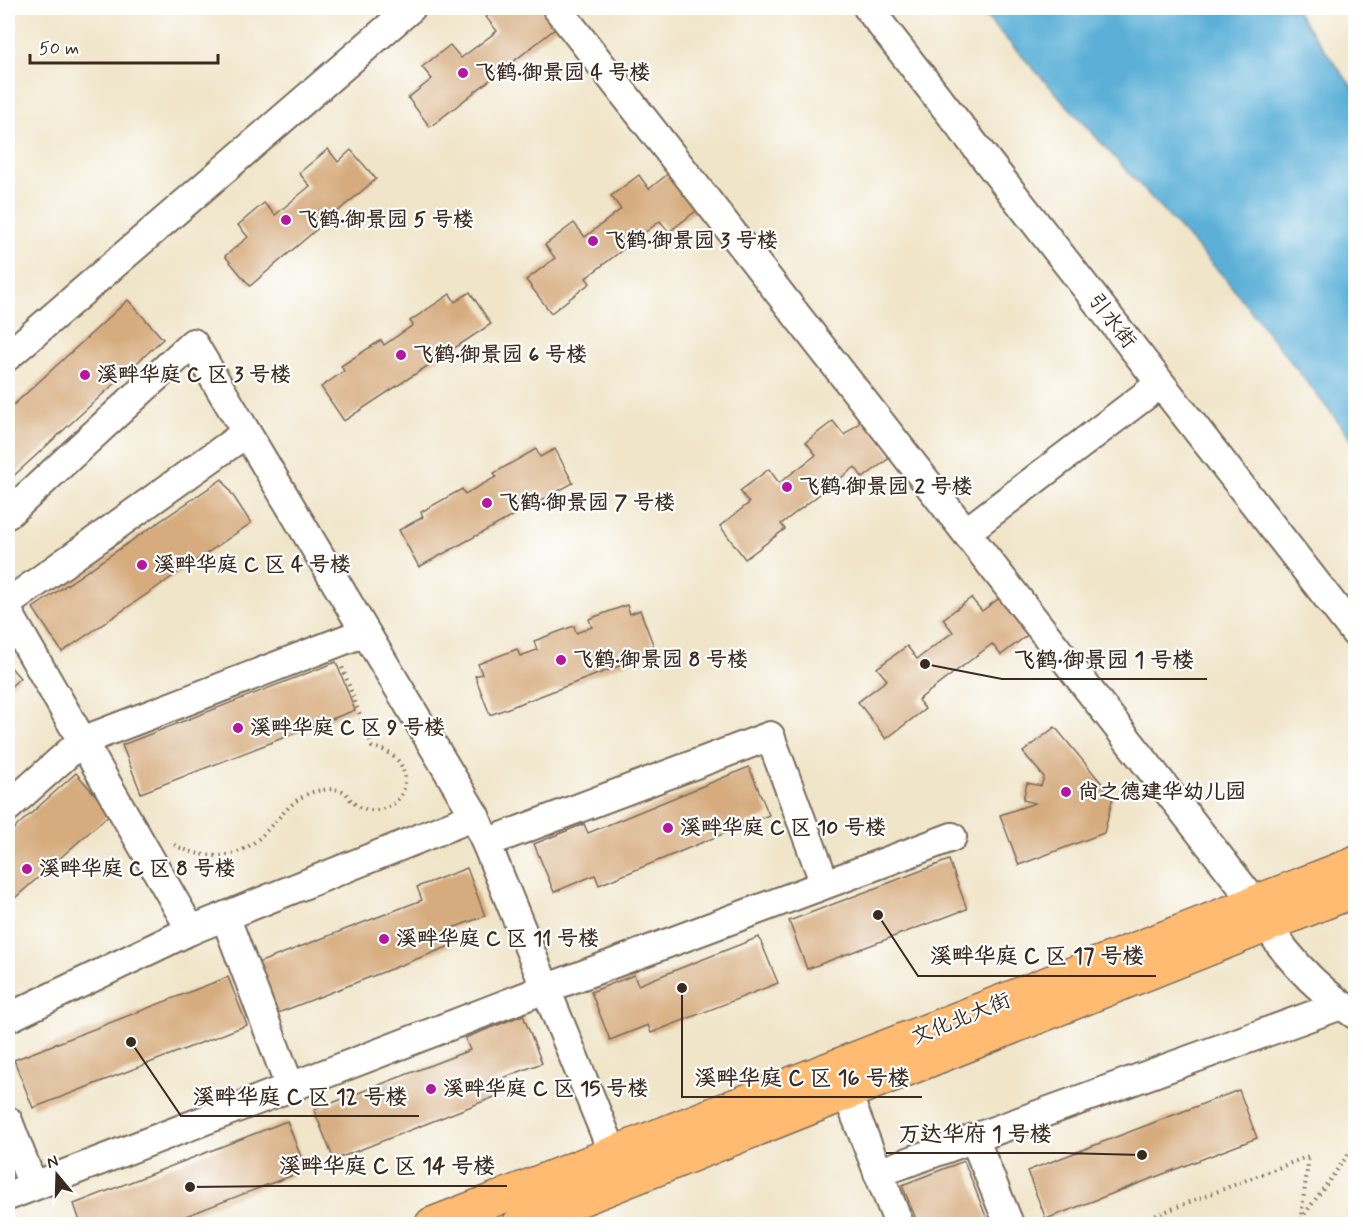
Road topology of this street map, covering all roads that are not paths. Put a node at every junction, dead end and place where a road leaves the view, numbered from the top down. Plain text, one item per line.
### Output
1 (411, 8) edge
2 (557, 8) edge
3 (868, 8) edge
4 (8, 356) edge
5 (1161, 384) junction
6 (246, 433) junction
7 (8, 514) edge
8 (966, 532) junction
9 (8, 603) edge
10 (8, 612) edge
11 (365, 632) junction
12 (1356, 634) edge
13 (82, 741) junction
14 (8, 807) edge
15 (475, 816) junction
16 (952, 837) dead end
17 (486, 843) junction
18 (1356, 863) edge
19 (825, 884) junction
20 (1356, 890) edge
21 (1261, 914) junction
22 (225, 916) junction
23 (190, 930) junction
24 (545, 989) junction
25 (1348, 1010) edge
26 (8, 1018) edge
27 (290, 1087) junction
28 (847, 1094) junction
29 (8, 1121) edge
30 (974, 1138) junction
31 (619, 1168) junction
32 (878, 1173) junction
33 (20, 1191) edge
34 (432, 1224) edge
35 (519, 1224) edge
36 (899, 1224) edge
37 (1009, 1224) edge

1 - 4 street
2 - 8 street
3 - 5 street, 引水街
5 - 8 street
5 - 12 street, 引水街
6 - 7 street
6 - 9 street
6 - 11 street
8 - 21 street
10 - 13 street
11 - 13 street
11 - 15 street
13 - 14 street
13 - 23 street
15 - 17 street
15 - 22 street
16 - 19 street
17 - 19 street
17 - 24 street
18 - 21 main road, 文化北大街
19 - 24 street
20 - 21 main road, 文化北大街
21 - 25 street
21 - 28 main road, 文化北大街
21 - 31 main road, 文化北大街
22 - 23 street
22 - 27 street
23 - 26 street
24 - 27 street
24 - 31 street
25 - 30 street
27 - 33 street
28 - 31 main road, 文化北大街
28 - 32 street
29 - 33 street
30 - 32 street
30 - 37 street
31 - 34 main road, 文化北大街
31 - 35 main road, 文化北大街
32 - 36 street

